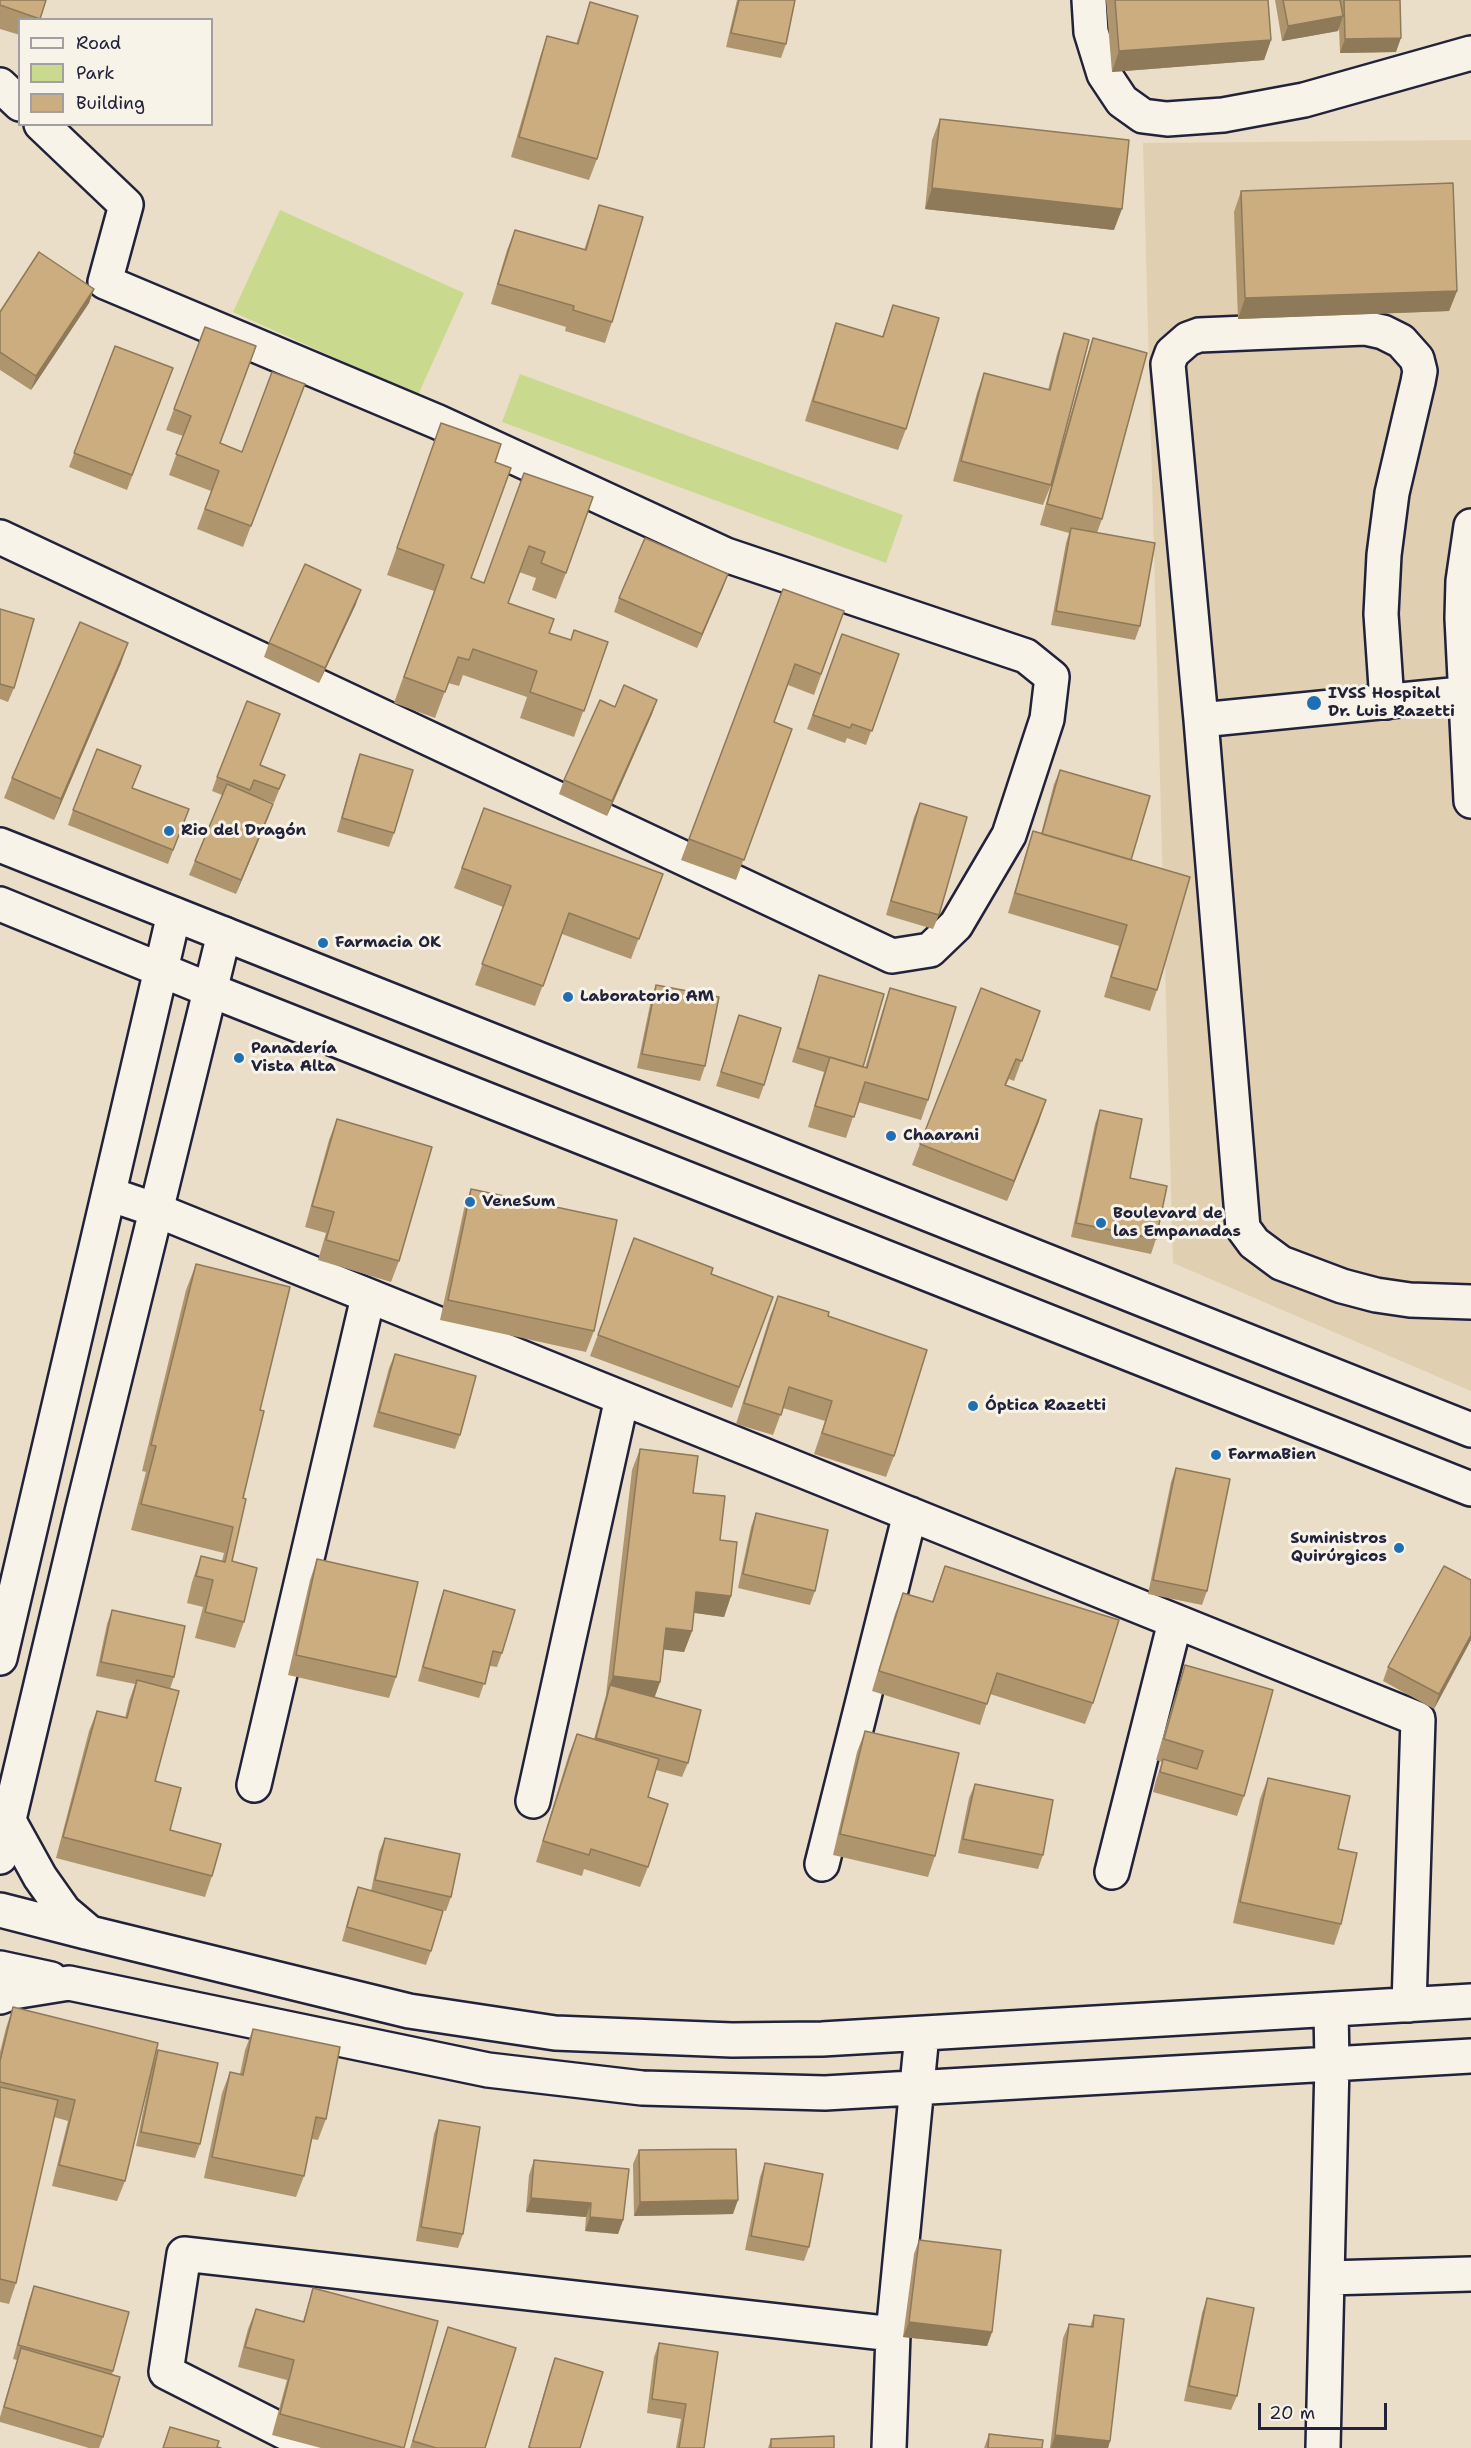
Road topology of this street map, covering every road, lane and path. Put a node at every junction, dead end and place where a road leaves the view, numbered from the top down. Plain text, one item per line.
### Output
1 (1089, 0) edge
2 (1471, 53) edge
3 (0, 85) edge
4 (18, 102) edge
5 (43, 126) edge
6 (1471, 526) edge
7 (0, 537) edge
8 (1468, 693) edge
9 (1387, 702) junction
10 (1201, 720) junction
11 (1471, 801) edge
12 (0, 845) edge
13 (0, 904) edge
14 (174, 914) junction
15 (224, 934) junction
16 (161, 971) junction
17 (210, 990) junction
18 (109, 1194) junction
19 (156, 1210) junction
20 (369, 1297) junction
21 (1471, 1302) edge
22 (622, 1398) junction
23 (1471, 1430) edge
24 (1471, 1489) edge
25 (910, 1514) junction
26 (1175, 1622) junction
27 (0, 1658) edge
28 (254, 1785) dead end
29 (533, 1801) dead end
30 (9, 1821) junction
31 (0, 1857) edge
32 (822, 1864) dead end
33 (1112, 1872) dead end
34 (0, 1910) edge
35 (90, 1933) junction
36 (0, 1968) edge
37 (69, 1983) junction
38 (0, 1997) edge
39 (1471, 2001) edge
40 (1409, 2005) junction
41 (1331, 2010) junction
42 (922, 2034) junction
43 (1471, 2056) edge
44 (1332, 2064) junction
45 (916, 2088) junction
46 (1471, 2274) edge
47 (1327, 2278) junction
48 (893, 2334) junction
49 (316, 2448) edge
50 (889, 2448) edge
51 (1323, 2448) edge

1 - 2 street
3 - 4 street
5 - 7 street
6 - 8 street
8 - 9 street
8 - 11 street
9 - 10 street
9 - 10 street
10 - 21 street
12 - 14 street
13 - 16 street
14 - 15 street
14 - 16 street
15 - 17 street
15 - 23 street
16 - 17 street
16 - 18 street
17 - 19 street
17 - 24 street
18 - 19 street
18 - 27 street
19 - 20 street
19 - 30 street
20 - 22 street
20 - 28 street
22 - 25 street
22 - 29 street
25 - 26 street
25 - 32 street
26 - 33 street
26 - 40 street
30 - 31 street
30 - 35 street
34 - 35 street
35 - 42 street
36 - 37 street
37 - 38 street
37 - 45 street
39 - 40 street
40 - 41 street
41 - 42 street
41 - 44 street
42 - 45 street
43 - 44 street
44 - 45 street
44 - 47 street
45 - 48 street
46 - 47 street
47 - 51 street
48 - 49 street
48 - 50 street

